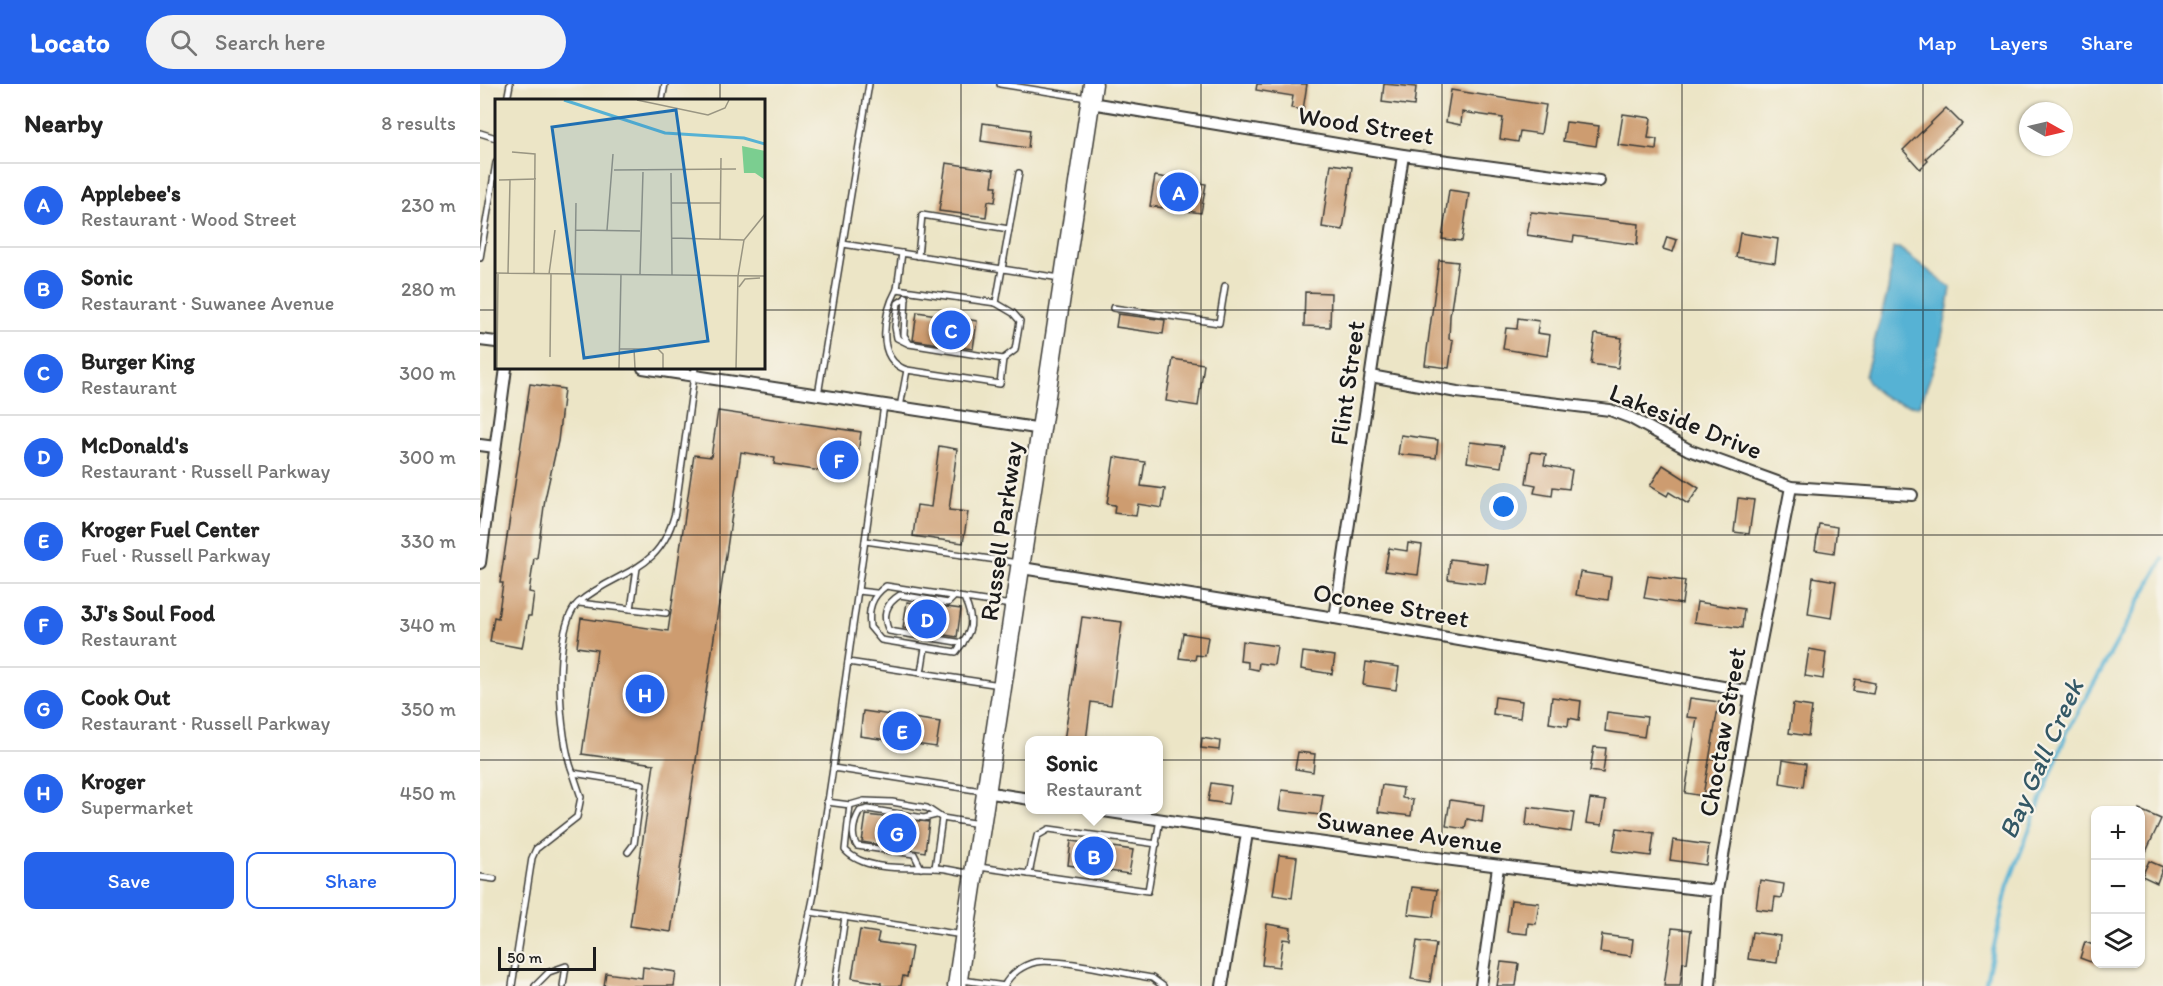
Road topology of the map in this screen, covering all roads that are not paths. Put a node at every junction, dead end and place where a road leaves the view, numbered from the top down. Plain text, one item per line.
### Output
1 (510, 84) edge
2 (665, 84) edge
3 (869, 84) edge
4 (1000, 84) edge
5 (1092, 95) edge
6 (507, 99) edge
7 (663, 99) edge
8 (480, 133) edge
9 (495, 138) edge
10 (1403, 155) junction
11 (495, 169) edge
12 (1019, 173) dead end
13 (1599, 181) dead end
14 (1009, 229) junction
15 (843, 244) junction
16 (902, 253) junction
17 (918, 256) junction
18 (480, 258) edge
19 (1002, 269) junction
20 (1064, 278) junction
21 (1225, 286) dead end
22 (897, 289) junction
23 (908, 291) junction
24 (906, 298) junction
25 (996, 303) junction
26 (1113, 308) dead end
27 (480, 340) edge
28 (495, 342) edge
29 (909, 344) junction
30 (1003, 359) junction
31 (506, 369) edge
32 (660, 369) edge
33 (907, 370) junction
34 (694, 371) edge
35 (1371, 376) junction
36 (818, 395) junction
37 (884, 405) junction
38 (900, 407) junction
39 (1042, 429) junction
40 (480, 445) edge
41 (495, 447) junction
42 (1791, 487) junction
43 (1912, 495) dead end
44 (865, 541) junction
45 (480, 563) edge
46 (1022, 566) junction
47 (637, 568) junction
48 (858, 591) junction
49 (876, 593) junction
50 (955, 596) junction
51 (964, 598) junction
52 (578, 603) junction
53 (1016, 606) junction
54 (631, 609) junction
55 (666, 613) dead end
56 (854, 617) junction
57 (1335, 618) junction
58 (869, 619) junction
59 (963, 643) junction
60 (925, 648) junction
61 (848, 662) junction
62 (921, 673) junction
63 (1003, 686) junction
64 (1751, 692) junction
65 (833, 768) junction
66 (573, 773) junction
67 (985, 792) junction
68 (1025, 798) edge
69 (827, 802) junction
70 (850, 805) junction
71 (1125, 814) edge
72 (939, 817) junction
73 (1160, 819) junction
74 (981, 825) junction
75 (1247, 833) junction
76 (1157, 843) junction
77 (628, 852) dead end
78 (1498, 867) junction
79 (921, 868) junction
80 (935, 868) junction
81 (974, 870) junction
82 (1029, 874) junction
83 (480, 877) edge
84 (494, 879) dead end
85 (1717, 891) junction
86 (810, 912) junction
87 (845, 917) junction
88 (964, 935) junction
89 (958, 983) edge
90 (512, 986) edge
91 (535, 986) edge
92 (563, 986) edge
93 (795, 986) edge
94 (835, 986) edge
95 (1004, 986) edge
96 (1163, 986) edge
97 (1222, 986) edge
98 (1481, 986) edge
99 (1710, 986) edge

1 - 6 lane
2 - 7 lane
3 - 15 lane
4 - 5 lane
5 - 10 street, Wood Street
5 - 20 main road, Russell Parkway
8 - 9 lane
10 - 13 street, Wood Street
10 - 35 street, Flint Street
11 - 18 lane
12 - 14 lane
14 - 17 lane
14 - 19 lane
15 - 16 lane
15 - 36 lane
16 - 17 lane
16 - 22 lane
17 - 19 lane
19 - 20 lane
19 - 25 lane
20 - 39 main road, Russell Parkway
21 - 26 lane
22 - 23 lane
22 - 33 lane
23 - 24 lane
23 - 25 lane
24 - 29 lane
24 - 29 lane
25 - 30 lane
27 - 28 street
29 - 30 lane
30 - 33 lane
31 - 41 street
32 - 34 street
33 - 38 lane
34 - 36 street
34 - 47 lane
35 - 42 street, Lakeside Drive
35 - 57 street, Flint Street
36 - 37 street
37 - 38 street
37 - 44 lane
38 - 39 street
39 - 46 main road, Russell Parkway
40 - 41 street
41 - 45 street
42 - 43 street, Lakeside Drive
42 - 64 street, Choctaw Street
44 - 46 lane
44 - 48 lane
46 - 53 main road, Russell Parkway
46 - 57 street, Oconee Street
47 - 52 lane
47 - 54 lane
48 - 49 lane
48 - 56 lane
49 - 50 lane
49 - 58 lane
50 - 51 lane
50 - 59 lane
51 - 53 lane
51 - 59 lane
52 - 54 lane
52 - 66 lane
53 - 63 main road, Russell Parkway
54 - 55 lane
56 - 58 lane
56 - 61 lane
57 - 64 street, Oconee Street
58 - 60 lane
59 - 60 lane
60 - 62 lane
61 - 62 lane
61 - 65 lane
62 - 63 lane
63 - 67 main road, Russell Parkway
64 - 85 street, Choctaw Street
65 - 67 lane
65 - 69 lane
66 - 77 lane
66 - 90 lane
67 - 68 street
67 - 74 main road, Russell Parkway
69 - 70 lane
69 - 86 lane
70 - 72 lane
70 - 79 lane
71 - 73 street, Suwanee Avenue
72 - 74 lane
72 - 79 lane
72 - 80 lane
73 - 75 street, Suwanee Avenue
73 - 76 lane
74 - 81 main road, Russell Parkway
75 - 78 street, Suwanee Avenue
75 - 97 street
76 - 82 lane
76 - 82 lane
78 - 85 street, Suwanee Avenue
78 - 98 street
79 - 80 lane
80 - 81 lane
81 - 82 lane
81 - 88 main road, Russell Parkway
83 - 84 lane
85 - 99 street, Choctaw Street
86 - 87 lane
86 - 93 lane
87 - 88 lane
87 - 94 lane
88 - 89 main road, Russell Parkway
89 - 95 lane
91 - 92 lane
95 - 96 lane

